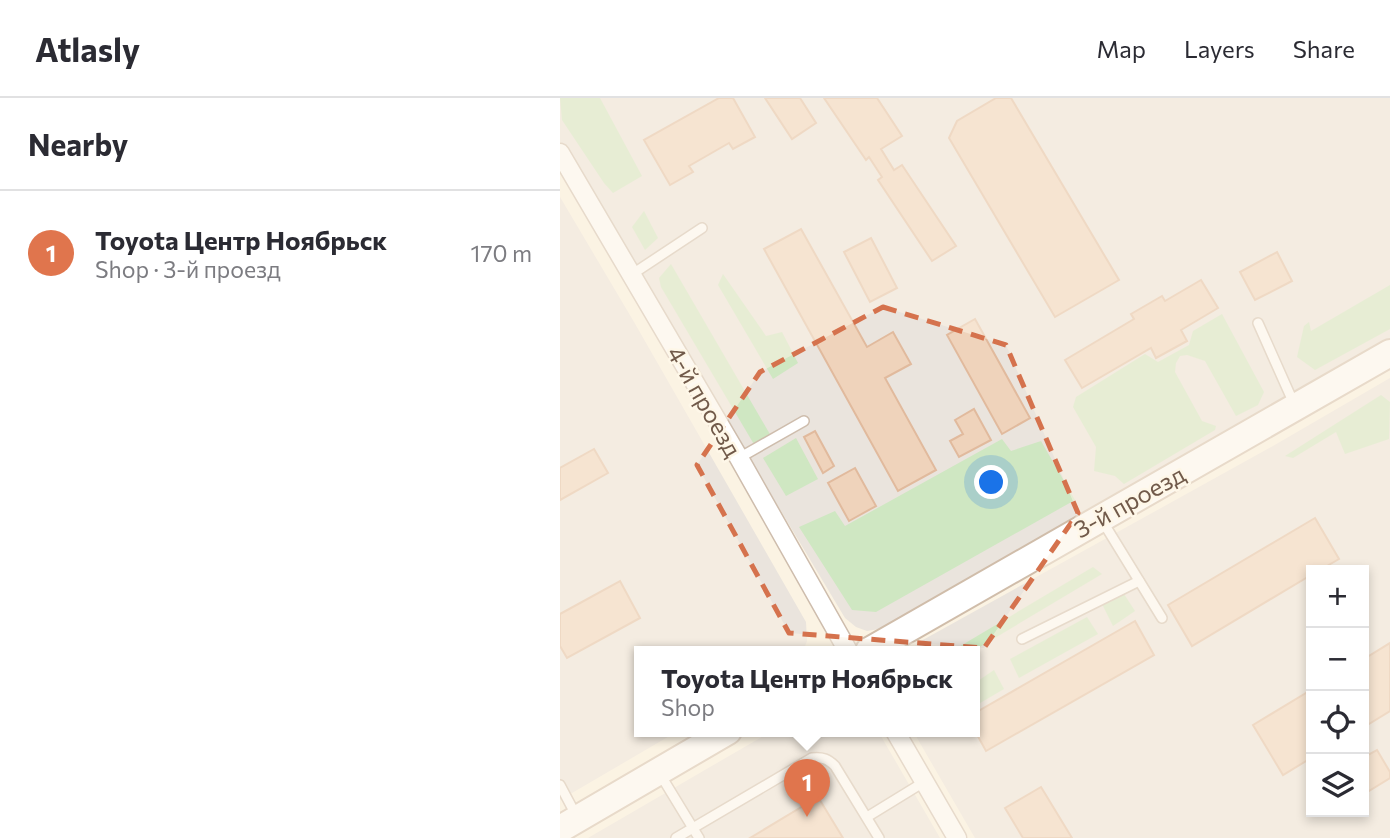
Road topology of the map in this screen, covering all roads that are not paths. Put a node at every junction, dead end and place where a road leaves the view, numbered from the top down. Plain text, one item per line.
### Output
1 (560, 153) edge
2 (702, 228) dead end
3 (631, 275) junction
4 (1258, 323) dead end
5 (1390, 353) edge
6 (1296, 408) junction
7 (804, 421) dead end
8 (739, 458) junction
9 (1100, 518) junction
10 (1139, 581) junction
11 (1162, 618) dead end
12 (1022, 639) dead end
13 (845, 646) edge
14 (878, 646) edge
15 (718, 737) edge
16 (898, 737) edge
17 (659, 771) junction
18 (924, 782) junction
19 (560, 785) edge
20 (867, 817) junction
21 (569, 824) edge
22 (693, 828) junction
23 (676, 838) edge
24 (699, 838) edge
25 (880, 838) edge
26 (957, 838) edge

1 - 3 street, 4-й проезд
2 - 3 lane
3 - 8 street, 4-й проезд
4 - 6 lane
5 - 6 street, 3-й проезд
6 - 9 street, 3-й проезд
7 - 8 lane
8 - 13 street, 4-й проезд
9 - 10 lane
9 - 14 street, 3-й проезд
10 - 11 lane
10 - 12 lane
15 - 17 street
16 - 18 street
17 - 21 street
17 - 22 lane
18 - 20 lane
18 - 26 street
19 - 21 lane
20 - 22 lane
20 - 25 lane
22 - 23 lane
22 - 24 lane

